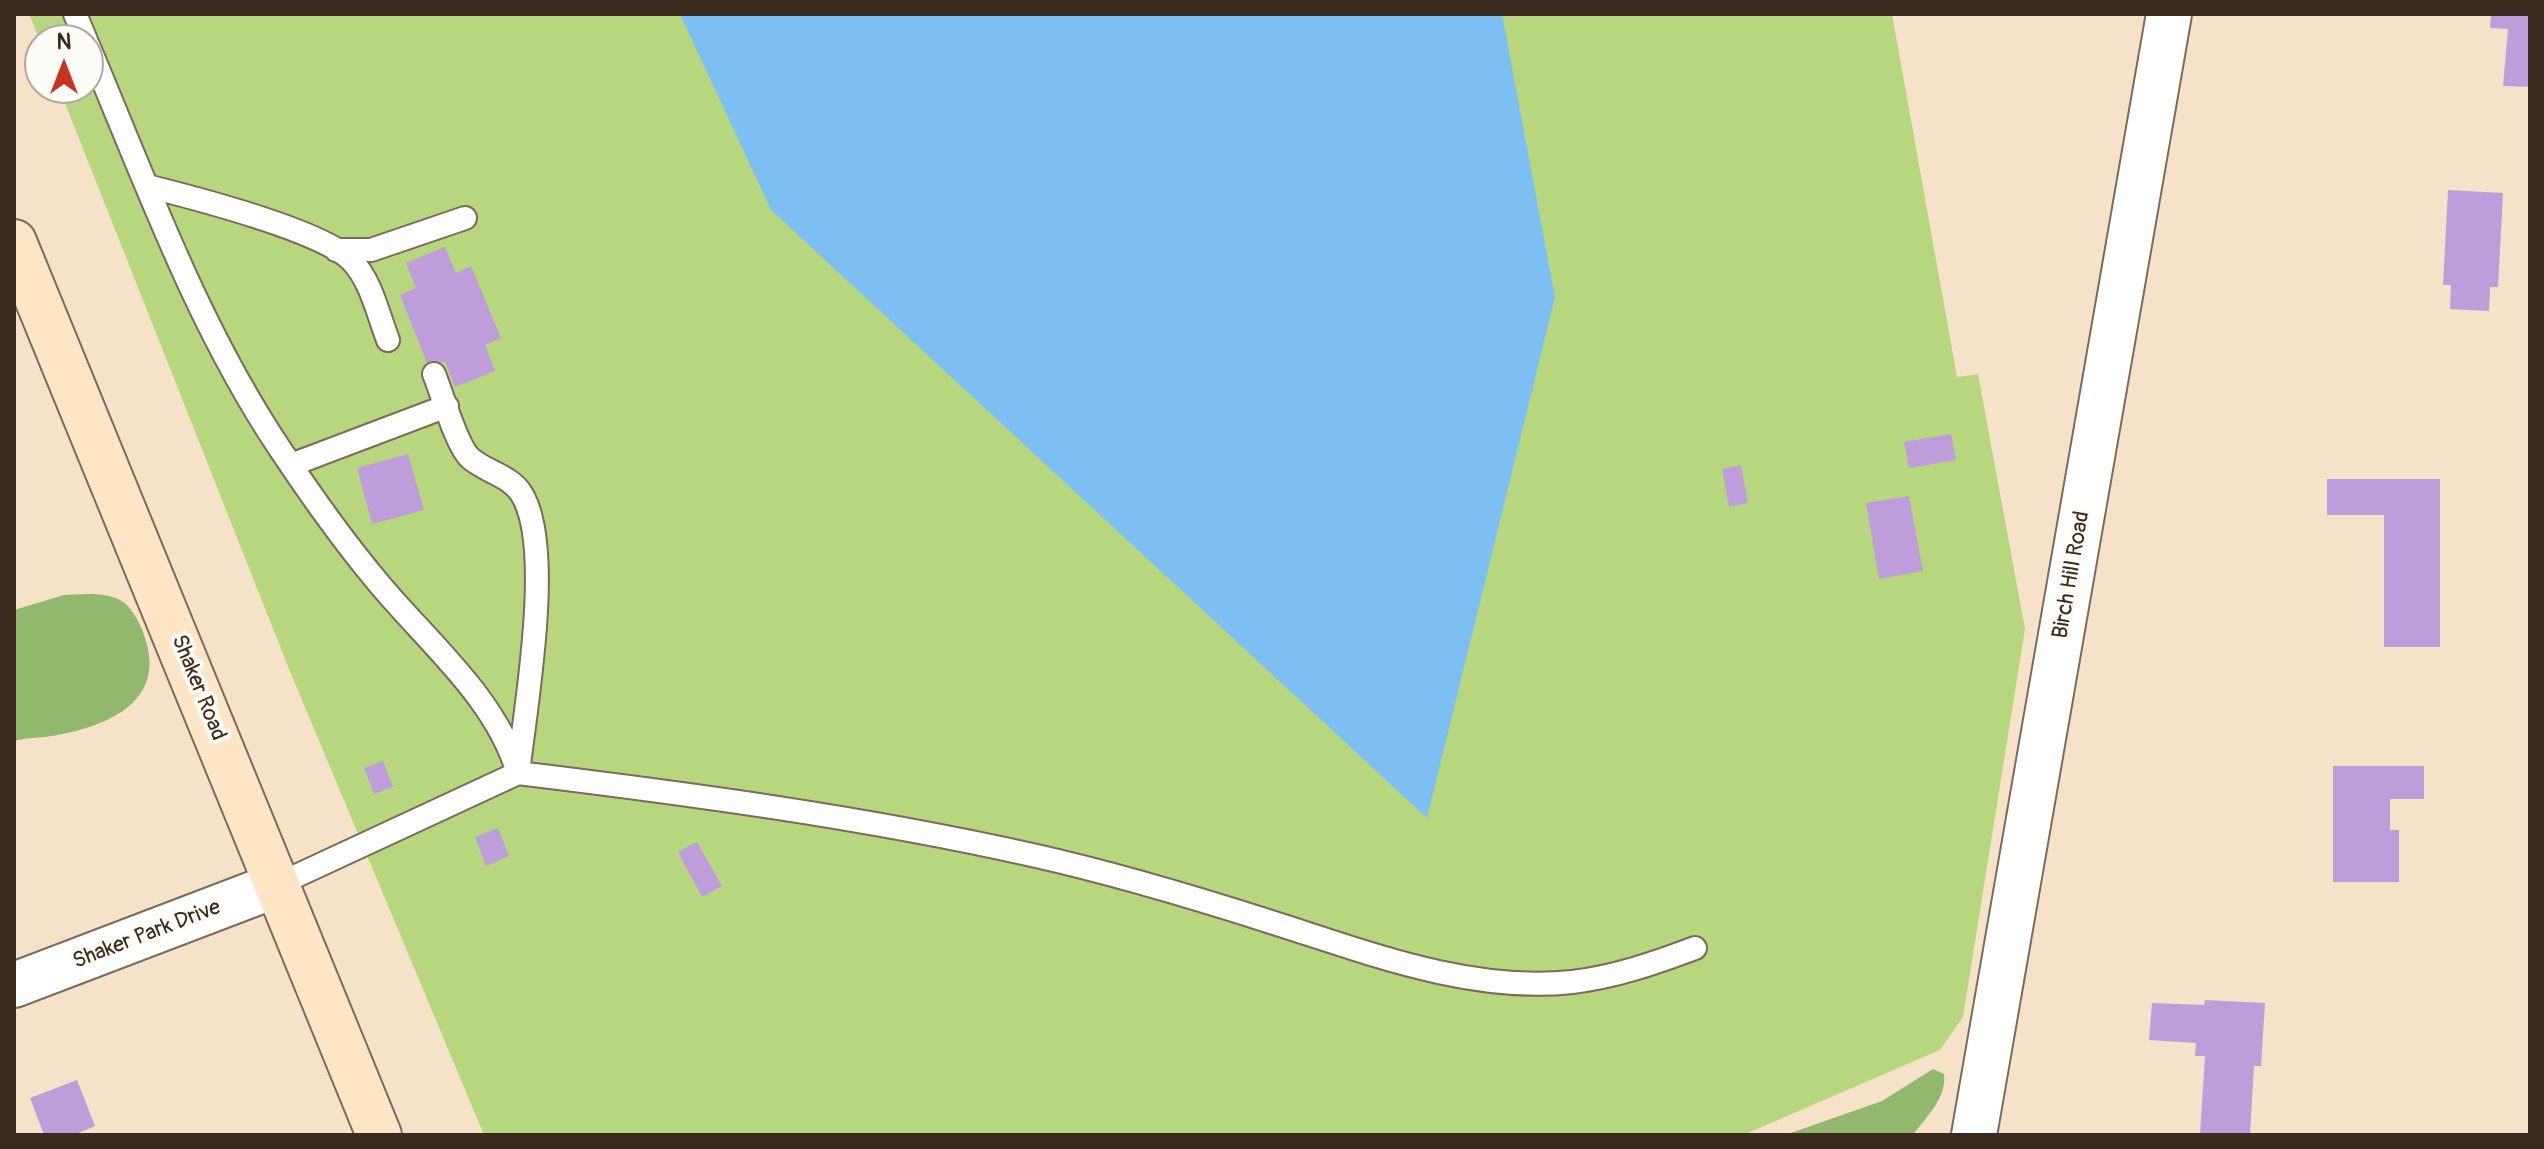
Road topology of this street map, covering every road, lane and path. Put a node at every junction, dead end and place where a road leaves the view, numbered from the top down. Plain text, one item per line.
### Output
1 (2169, 14) edge
2 (104, 84) edge
3 (147, 186) junction
4 (465, 218) dead end
5 (14, 242) edge
6 (335, 250) junction
7 (388, 340) dead end
8 (434, 374) dead end
9 (447, 406) junction
10 (291, 465) junction
11 (518, 773) junction
12 (279, 884) junction
13 (1695, 948) dead end
14 (14, 985) edge
15 (379, 1135) edge
16 (1974, 1135) edge

1 - 16 street, Birch Hill Road
2 - 3 lane
3 - 6 lane
3 - 10 lane
4 - 6 lane
5 - 12 main road, Shaker Road
6 - 7 lane
8 - 9 lane
9 - 10 lane
9 - 11 lane
10 - 11 lane
11 - 12 lane
11 - 13 lane
12 - 14 street, Shaker Park Drive
12 - 15 main road, Shaker Road

